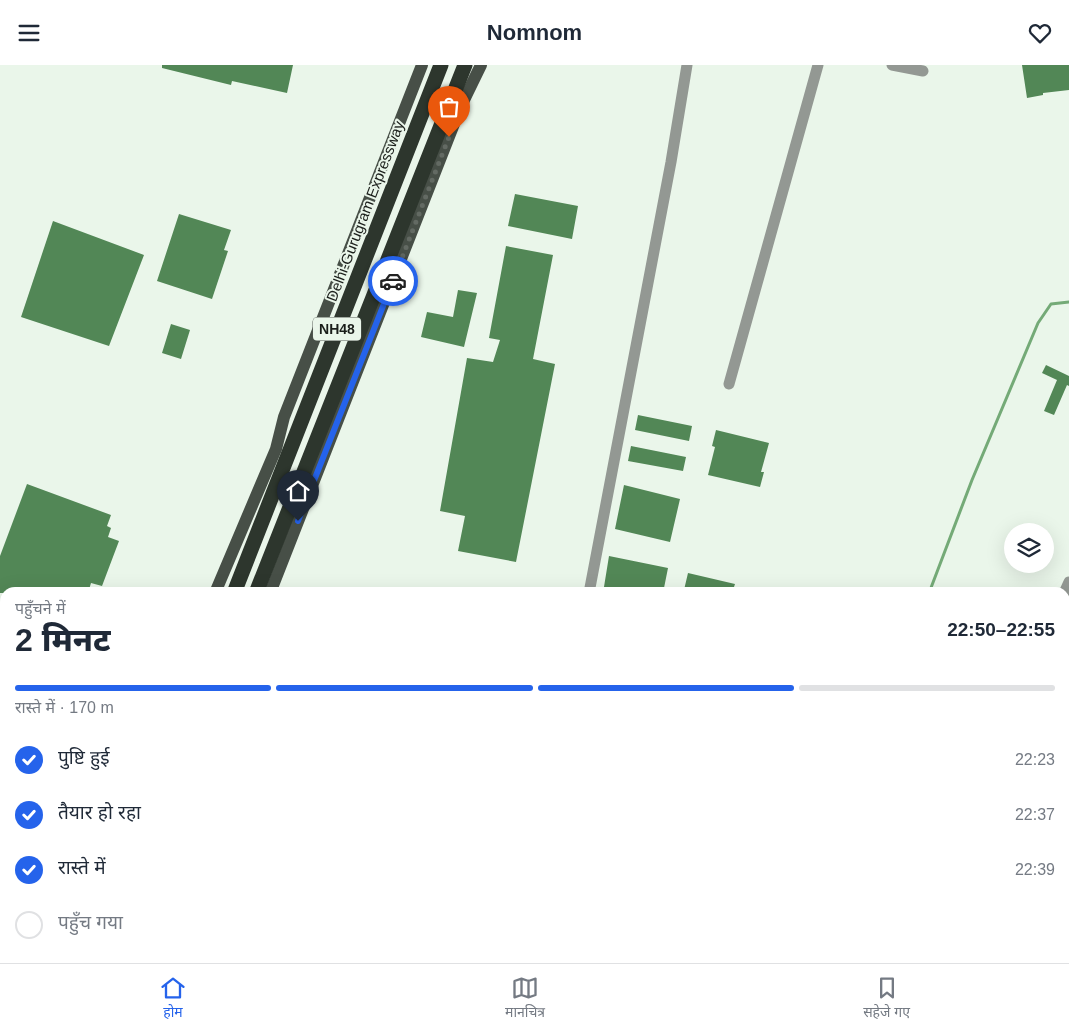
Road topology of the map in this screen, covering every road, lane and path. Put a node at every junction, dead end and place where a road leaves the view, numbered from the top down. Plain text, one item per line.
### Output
1 (422, 65) edge
2 (441, 65) edge
3 (464, 65) edge
4 (481, 65) edge
5 (687, 65) edge
6 (818, 65) edge
7 (892, 65) edge
8 (923, 71) dead end
9 (729, 384) dead end
10 (218, 587) edge
11 (236, 587) edge
12 (258, 587) edge
13 (272, 587) edge
14 (590, 587) edge

1 - 10 main road
2 - 11 highway, Delhi-Gurugram Expressway / NH48
3 - 12 highway, NH48
4 - 13 main road
5 - 14 street
6 - 9 street
7 - 8 street

